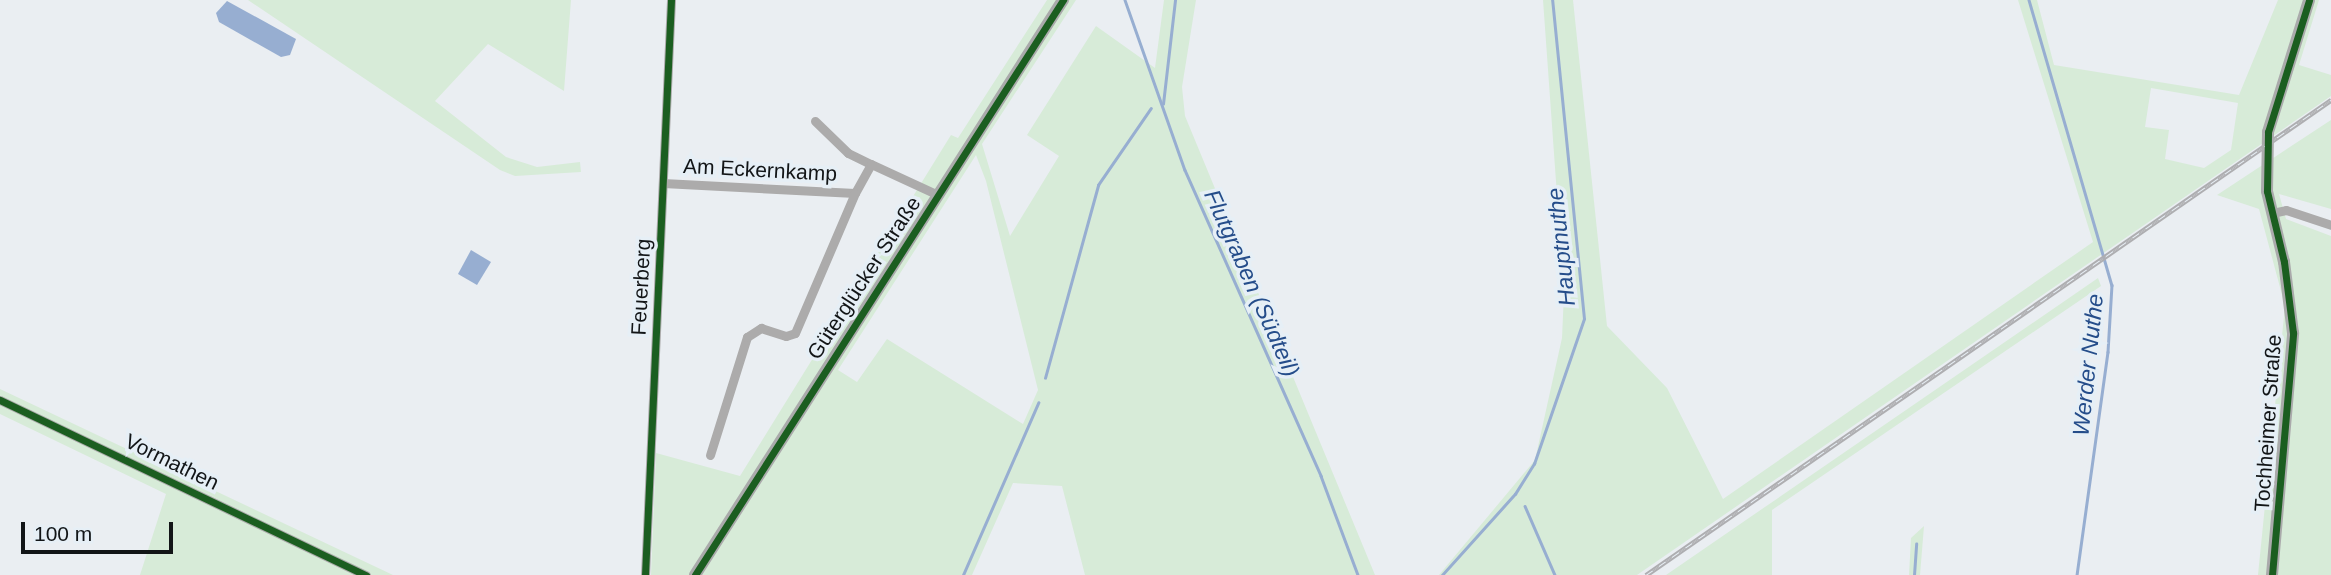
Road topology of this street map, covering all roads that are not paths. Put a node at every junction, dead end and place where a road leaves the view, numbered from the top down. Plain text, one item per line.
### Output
1 (671, 0) edge
2 (1063, 0) edge
3 (2309, 0) edge
4 (815, 121) dead end
5 (871, 164) junction
6 (663, 183) junction
7 (855, 193) junction
8 (937, 195) junction
9 (2272, 213) junction
10 (2331, 225) edge
11 (0, 400) edge
12 (710, 455) dead end
13 (366, 575) edge
14 (645, 575) edge
15 (695, 575) edge
16 (2273, 575) edge

1 - 6 street, Feuerberg
2 - 8 street, Güterglücker Straße
3 - 9 street, Tochheimer Straße
4 - 5 street, Am Eckernkamp
5 - 7 street, Am Eckernkamp
5 - 8 street, Am Eckernkamp
6 - 7 street, Am Eckernkamp
6 - 14 street, Feuerberg
7 - 12 street, Am Eckernkamp
8 - 15 street, Güterglücker Straße
9 - 10 street
9 - 16 street, Tochheimer Straße
11 - 13 street, Vormathen

